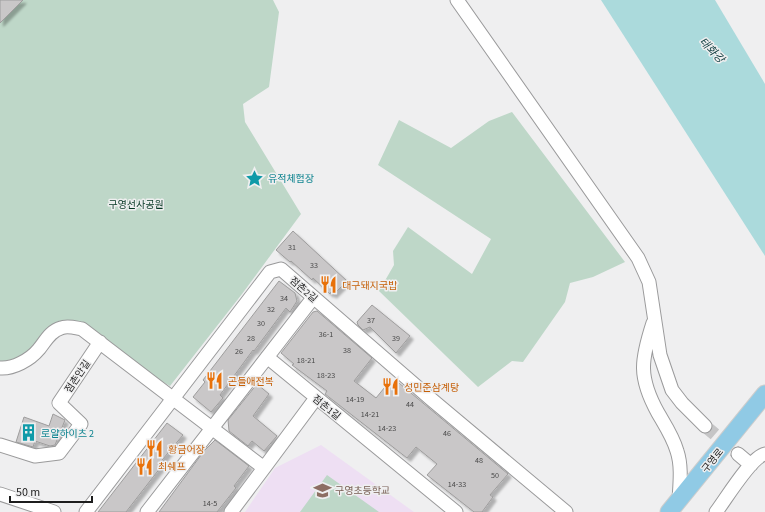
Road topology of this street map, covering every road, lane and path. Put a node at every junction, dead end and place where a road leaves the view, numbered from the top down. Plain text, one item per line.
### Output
1 (457, 0) edge
2 (313, 298) junction
3 (655, 317) junction
4 (100, 342) junction
5 (267, 357) junction
6 (0, 368) edge
7 (765, 394) edge
8 (316, 398) junction
9 (173, 399) junction
10 (705, 426) tunnel mouth
11 (213, 428) junction
12 (0, 445) edge
13 (738, 454) tunnel mouth
14 (765, 454) edge
15 (751, 465) junction
16 (264, 468) junction
17 (0, 494) edge
18 (679, 499) junction
19 (54, 512) edge
20 (86, 512) edge
21 (147, 512) edge
22 (231, 512) edge
23 (456, 512) edge
24 (566, 512) edge
25 (669, 512) edge
26 (716, 512) edge

1 - 3 street
2 - 5 street
2 - 9 street, 점촌2길
2 - 24 street, 점촌2길
3 - 10 street
3 - 18 street
4 - 6 street
4 - 9 street
4 - 12 street, 점촌안길
5 - 8 street, 점촌1길
5 - 11 street
7 - 18 main road, 구영로
8 - 16 street
8 - 23 street, 점촌1길
9 - 11 street
9 - 20 street, 점촌2길
11 - 16 street
11 - 21 street
13 - 15 street
14 - 15 street
15 - 26 street
16 - 22 street
17 - 19 street
18 - 25 main road, 구영로

